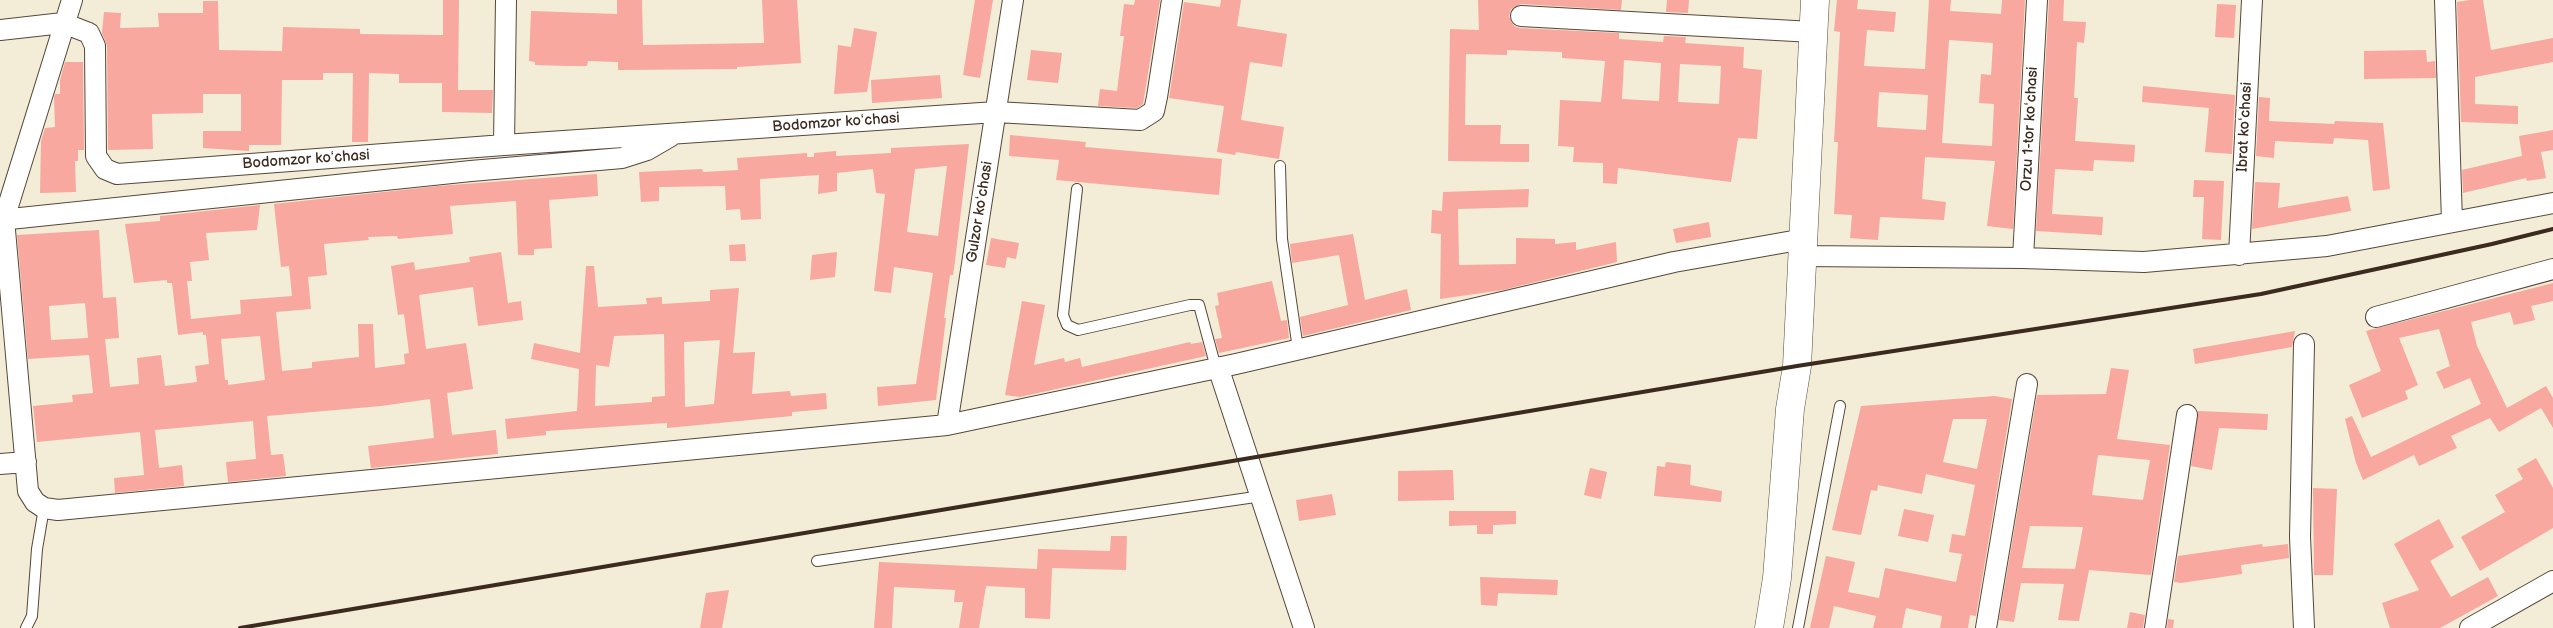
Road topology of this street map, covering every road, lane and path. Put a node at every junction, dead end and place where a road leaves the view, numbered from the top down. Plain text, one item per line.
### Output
1 (72, 0) edge
2 (506, 0) edge
3 (1013, 0) edge
4 (1172, 0) edge
5 (1815, 0) edge
6 (2037, 0) edge
7 (2252, 0) edge
8 (2446, 0) edge
9 (1521, 16) dead end
10 (63, 23) junction
11 (0, 30) edge
12 (1813, 32) junction
13 (996, 112) junction
14 (675, 133) junction
15 (504, 144) junction
16 (1280, 166) dead end
17 (1077, 189) dead end
18 (2553, 203) edge
19 (2, 219) edge
20 (2452, 222) junction
21 (1804, 248) junction
22 (2239, 254) junction
23 (2023, 258) junction
24 (2553, 269) edge
25 (2376, 317) dead end
26 (2304, 344) dead end
27 (1298, 350) junction
28 (1217, 368) junction
29 (2026, 384) dead end
30 (1840, 406) dead end
31 (2187, 415) dead end
32 (948, 425) junction
33 (26, 462) junction
34 (0, 464) edge
35 (1262, 496) junction
36 (44, 508) junction
37 (817, 561) dead end
38 (2553, 581) edge
39 (26, 628) edge
40 (1304, 628) edge
41 (1769, 628) edge
42 (1798, 628) edge
43 (1986, 628) edge
44 (2156, 628) edge
45 (2304, 628) edge
46 (2470, 628) edge

1 - 10 street
2 - 15 street
3 - 13 street, Gulzor koʻchasi
4 - 13 street, Bodomzor koʻchasi
5 - 12 main road
6 - 23 street, Orzu 1-tor koʻchasi
7 - 22 street, Ibrat koʻchasi
8 - 20 street
9 - 12 street
10 - 11 street
10 - 15 street, Bodomzor koʻchasi
10 - 19 street
12 - 21 main road
13 - 14 street, Bodomzor koʻchasi
13 - 32 street, Gulzor koʻchasi
14 - 15 street, Bodomzor koʻchasi
14 - 19 street, Bodomzor koʻchasi
16 - 27 lane
17 - 28 lane
18 - 20 street
19 - 33 street
20 - 22 street
21 - 23 street
21 - 27 street
21 - 41 main road
22 - 23 street
24 - 25 street
26 - 45 street
27 - 28 street
28 - 32 street
28 - 35 street
29 - 43 street
30 - 42 lane
31 - 44 street
32 - 36 street
33 - 34 street
33 - 36 street
35 - 37 lane
35 - 40 street
36 - 39 lane
38 - 46 street

